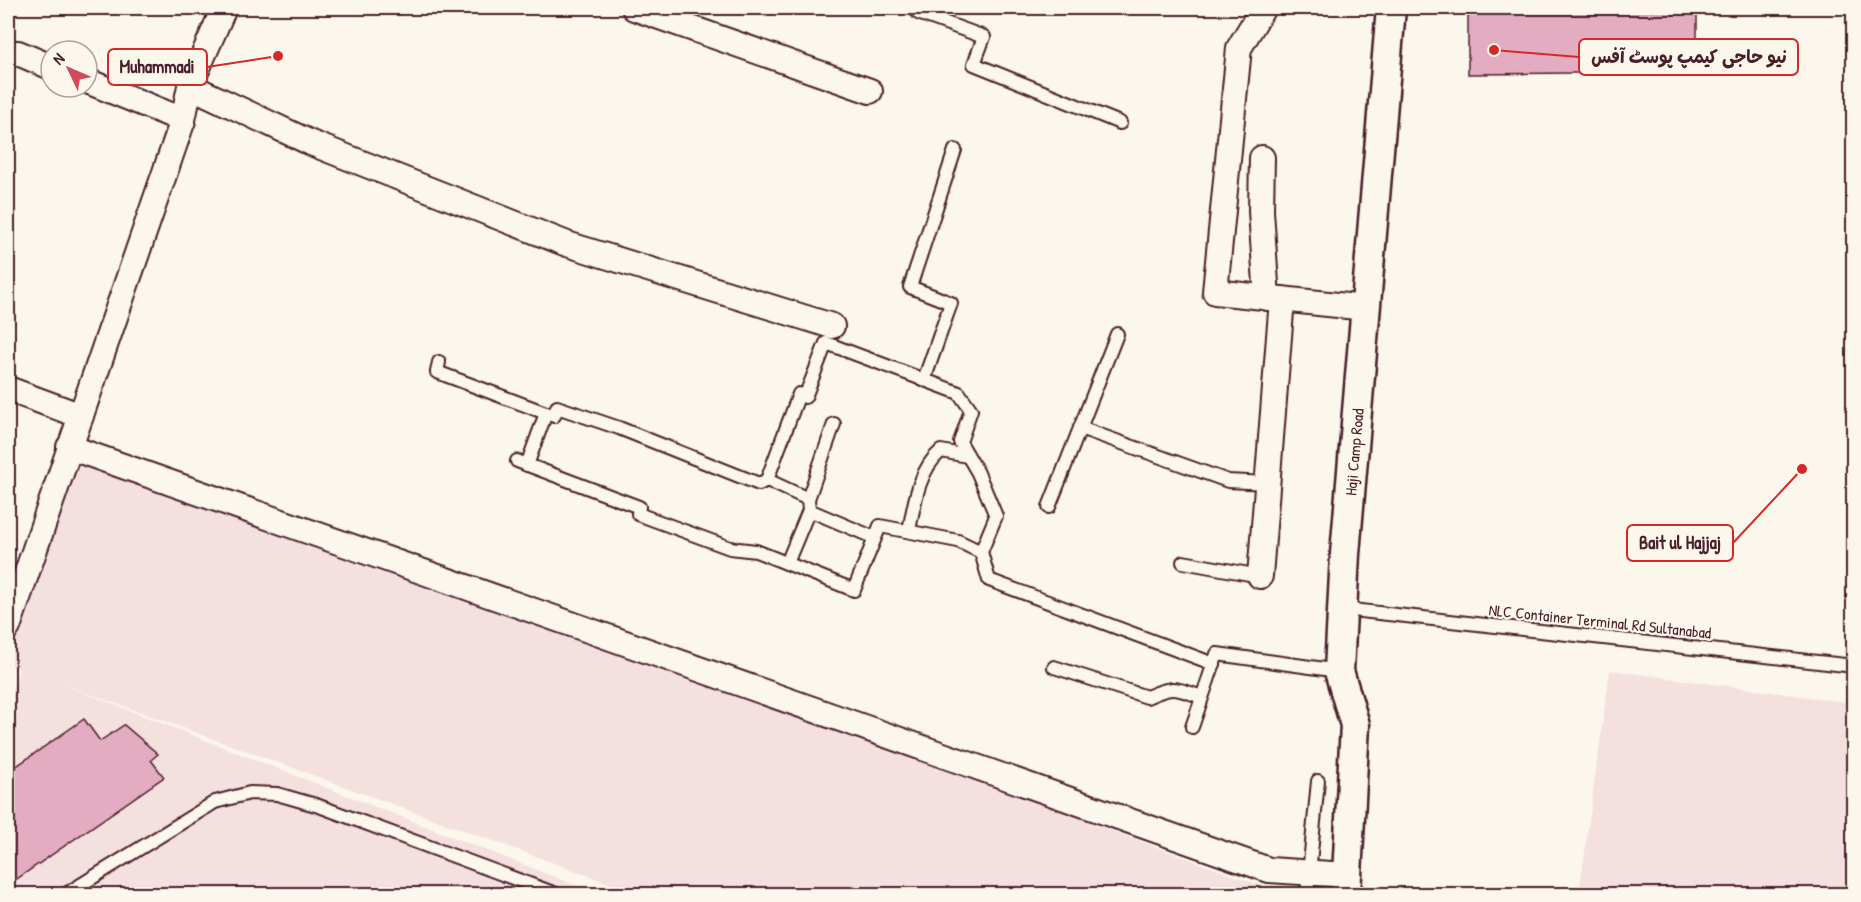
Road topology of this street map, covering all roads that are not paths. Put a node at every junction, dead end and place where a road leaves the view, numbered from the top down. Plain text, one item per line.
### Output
1 (224, 8) edge
2 (634, 8) edge
3 (915, 8) edge
4 (1263, 8) edge
5 (1391, 8) edge
6 (8, 54) edge
7 (39, 62) edge
8 (99, 86) edge
9 (190, 86) junction
10 (870, 91) dead end
11 (183, 120) junction
12 (1120, 123) dead end
13 (955, 150) dead end
14 (1262, 158) dead end
15 (1275, 298) junction
16 (1366, 308) junction
17 (832, 326) dead end
18 (1117, 334) dead end
19 (439, 362) dead end
20 (924, 380) junction
21 (8, 389) edge
22 (546, 413) junction
23 (81, 416) junction
24 (834, 424) dead end
25 (1080, 428) junction
26 (69, 447) junction
27 (967, 456) junction
28 (767, 480) junction
29 (1267, 483) junction
30 (808, 504) junction
31 (1049, 507) dead end
32 (909, 531) junction
33 (875, 538) junction
34 (981, 552) junction
35 (1183, 562) dead end
36 (787, 563) junction
37 (1260, 576) joint
38 (1343, 609) junction
39 (10, 612) edge
40 (1214, 664) junction
41 (1854, 666) edge
42 (1054, 667) dead end
43 (1339, 671) junction
44 (1202, 697) junction
45 (1192, 727) dead end
46 (1318, 782) dead end
47 (1308, 883) edge
48 (1346, 885) edge
49 (66, 894) edge
50 (556, 894) edge

1 - 9 street
2 - 10 street
3 - 12 lane
4 - 15 street
5 - 16 street, Haji Camp Road
6 - 7 street
8 - 11 street
9 - 11 street
9 - 17 street
11 - 23 street
13 - 20 lane
14 - 15 street
15 - 16 street
15 - 29 street
16 - 38 street, Haji Camp Road
18 - 25 lane
19 - 22 lane
20 - 27 lane
20 - 28 lane
21 - 23 street
22 - 28 lane
22 - 36 lane
23 - 26 street
24 - 30 lane
25 - 29 lane
25 - 31 lane
26 - 39 street
26 - 47 street
27 - 32 lane
27 - 34 lane
28 - 30 lane
29 - 37 street
30 - 33 lane
30 - 36 lane
32 - 33 lane
32 - 34 lane
33 - 36 lane
34 - 40 lane
35 - 37 lane
38 - 41 lane, NLC Container Terminal Rd Sultanabad
38 - 43 street, Haji Camp Road
40 - 43 lane
40 - 44 lane
42 - 44 lane
43 - 48 street, Haji Camp Road
44 - 45 lane
46 - 47 lane
47 - 48 street
49 - 50 lane

